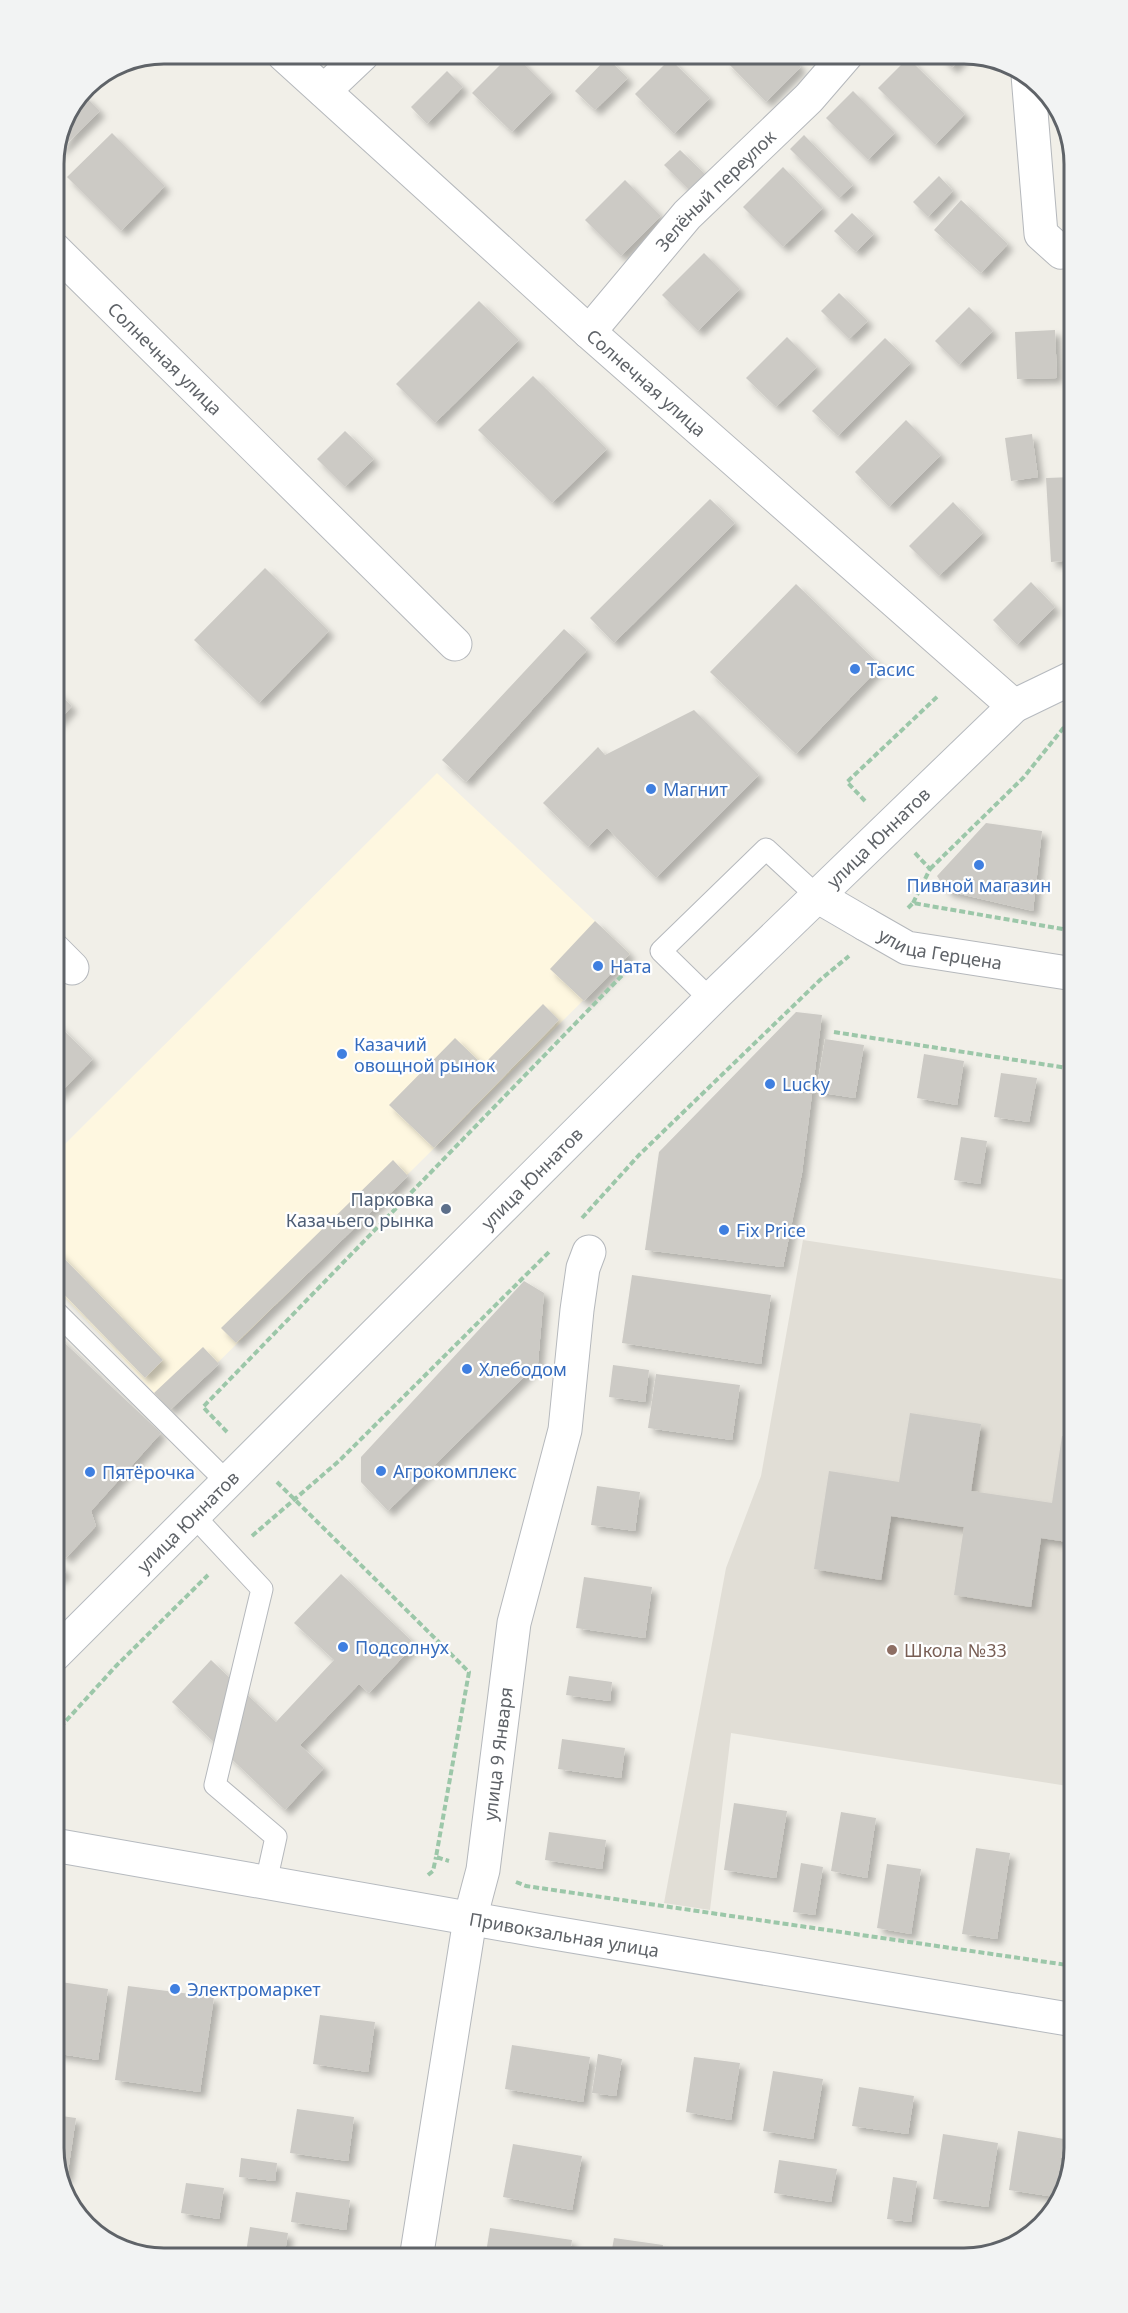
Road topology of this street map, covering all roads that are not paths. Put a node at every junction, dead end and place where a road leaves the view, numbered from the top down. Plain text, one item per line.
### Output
1 (294, 64) edge
2 (352, 64) edge
3 (838, 65) edge
4 (1029, 89) edge
5 (324, 91) junction
6 (1064, 247) edge
7 (65, 260) edge
8 (589, 332) junction
9 (455, 644) dead end
10 (1064, 682) edge
11 (1014, 706) junction
12 (817, 896) junction
13 (1064, 972) edge
14 (711, 999) junction
15 (583, 1238) road end
16 (64, 1320) edge
17 (228, 1483) junction
18 (194, 1516) junction
19 (64, 1645) edge
20 (64, 1847) edge
21 (266, 1882) junction
22 (470, 1918) junction
23 (1064, 2018) edge
24 (418, 2248) edge

1 - 5 street, Солнечная улица
2 - 5 street
3 - 8 street, Зелёный переулок
4 - 6 street
5 - 8 street, Солнечная улица
7 - 9 street, Солнечная улица
8 - 11 street, Солнечная улица
10 - 11 street, улица Юннатов
11 - 12 street, улица Юннатов
12 - 13 street, улица Герцена
12 - 14 street, улица Юннатов
12 - 14 lane
14 - 17 street, улица Юннатов
15 - 22 street, улица 9 Января
16 - 17 lane
17 - 18 street, улица Юннатов
18 - 19 street, улица Юннатов
18 - 21 lane
20 - 21 street, Привокзальная улица
21 - 22 street, Привокзальная улица
22 - 23 street, Привокзальная улица
22 - 24 street, улица 9 Января

